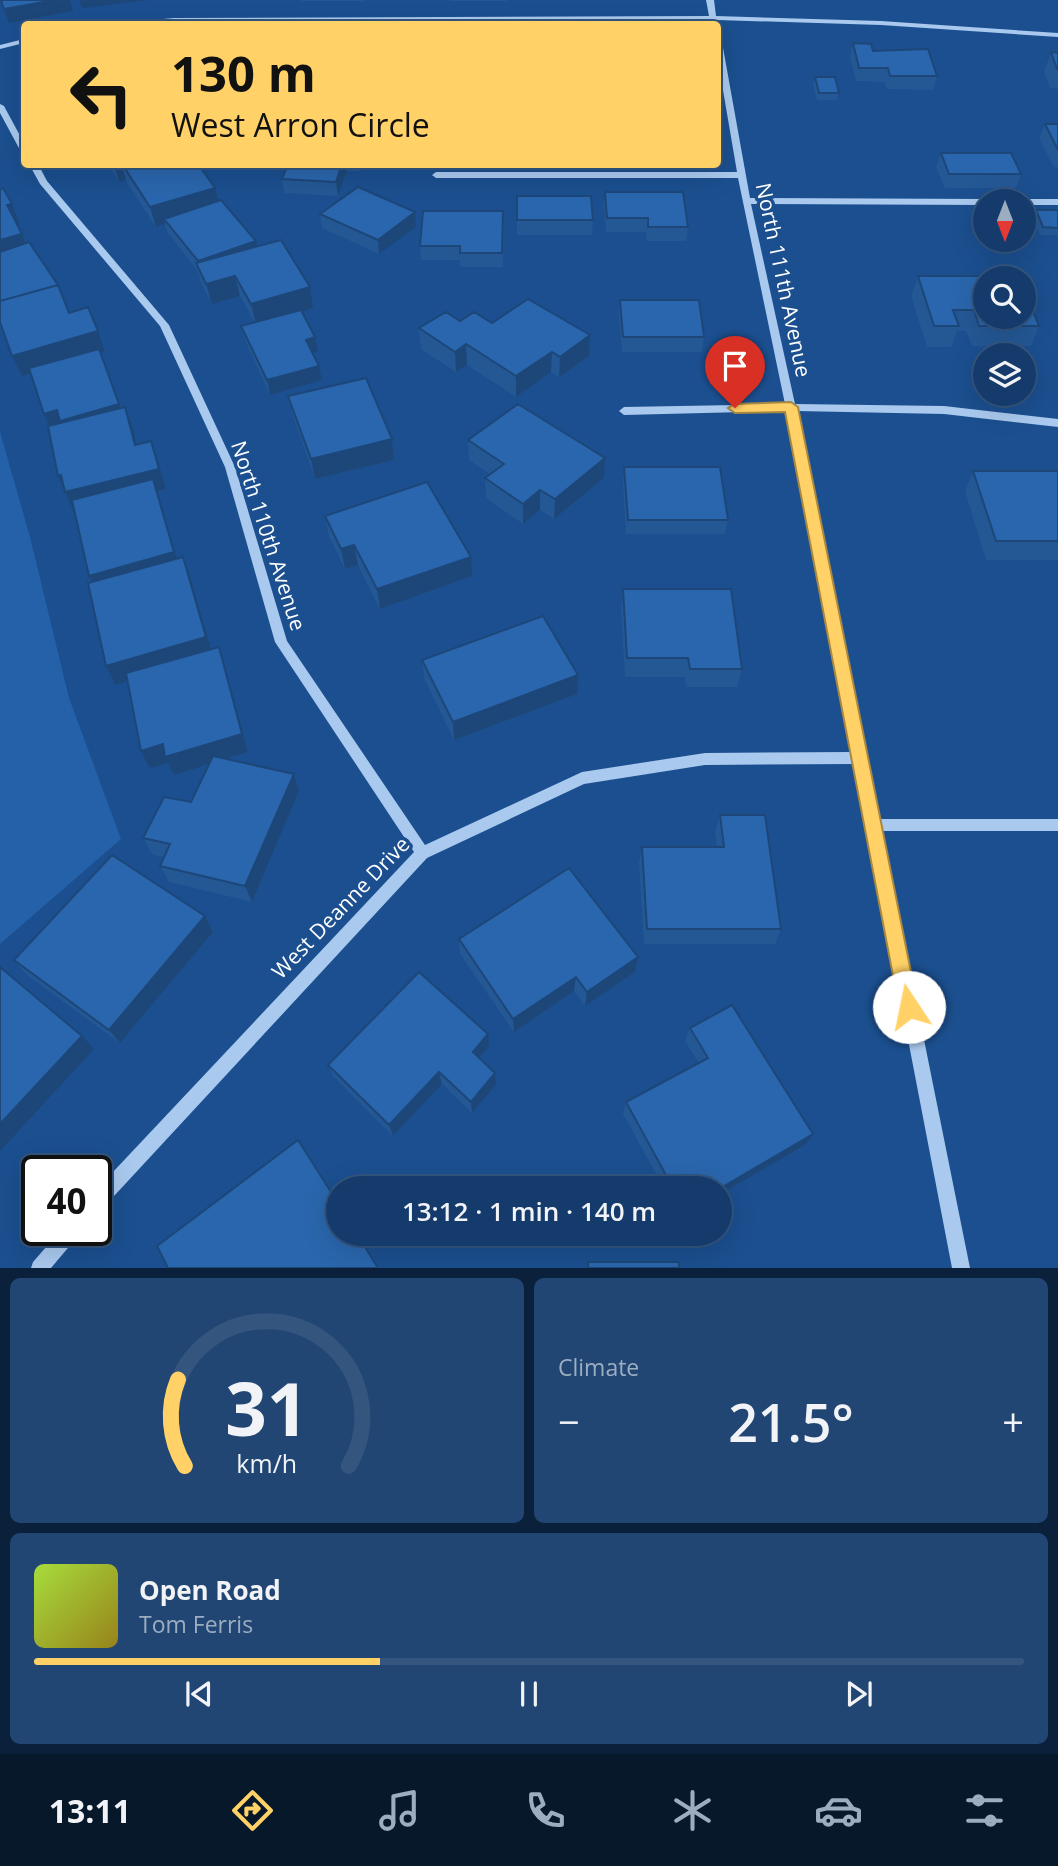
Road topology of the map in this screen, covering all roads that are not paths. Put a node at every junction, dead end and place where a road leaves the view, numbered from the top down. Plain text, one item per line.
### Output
1 (710, 0) edge
2 (163, 21) edge
3 (714, 21) edge
4 (721, 21) edge
5 (1058, 35) edge
6 (21, 42) edge
7 (0, 47) edge
8 (721, 59) edge
9 (0, 106) edge
10 (21, 144) edge
11 (35, 168) edge
12 (436, 175) dead end
13 (741, 175) junction
14 (746, 201) junction
15 (973, 202) edge
16 (1036, 202) edge
17 (1058, 202) edge
18 (791, 407) junction
19 (624, 411) dead end
20 (1058, 423) edge
21 (858, 758) junction
22 (872, 825) junction
23 (1058, 825) edge
24 (422, 853) junction
25 (112, 1186) edge
26 (59, 1246) edge
27 (40, 1268) edge
28 (961, 1268) edge

1 - 3 street
2 - 3 street
4 - 5 street
6 - 7 street
8 - 13 street, North 111th Avenue
9 - 10 street
11 - 24 street, North 110th Avenue
12 - 13 street
13 - 14 street, North 111th Avenue
14 - 15 street
14 - 18 street, North 111th Avenue
16 - 17 street
18 - 19 street
18 - 20 street
18 - 21 street, North 111th Avenue
21 - 22 street, North 111th Avenue
21 - 24 street, West Deanne Drive
22 - 23 street
22 - 28 street, North 111th Avenue
24 - 25 street, West Deanne Drive
26 - 27 street

